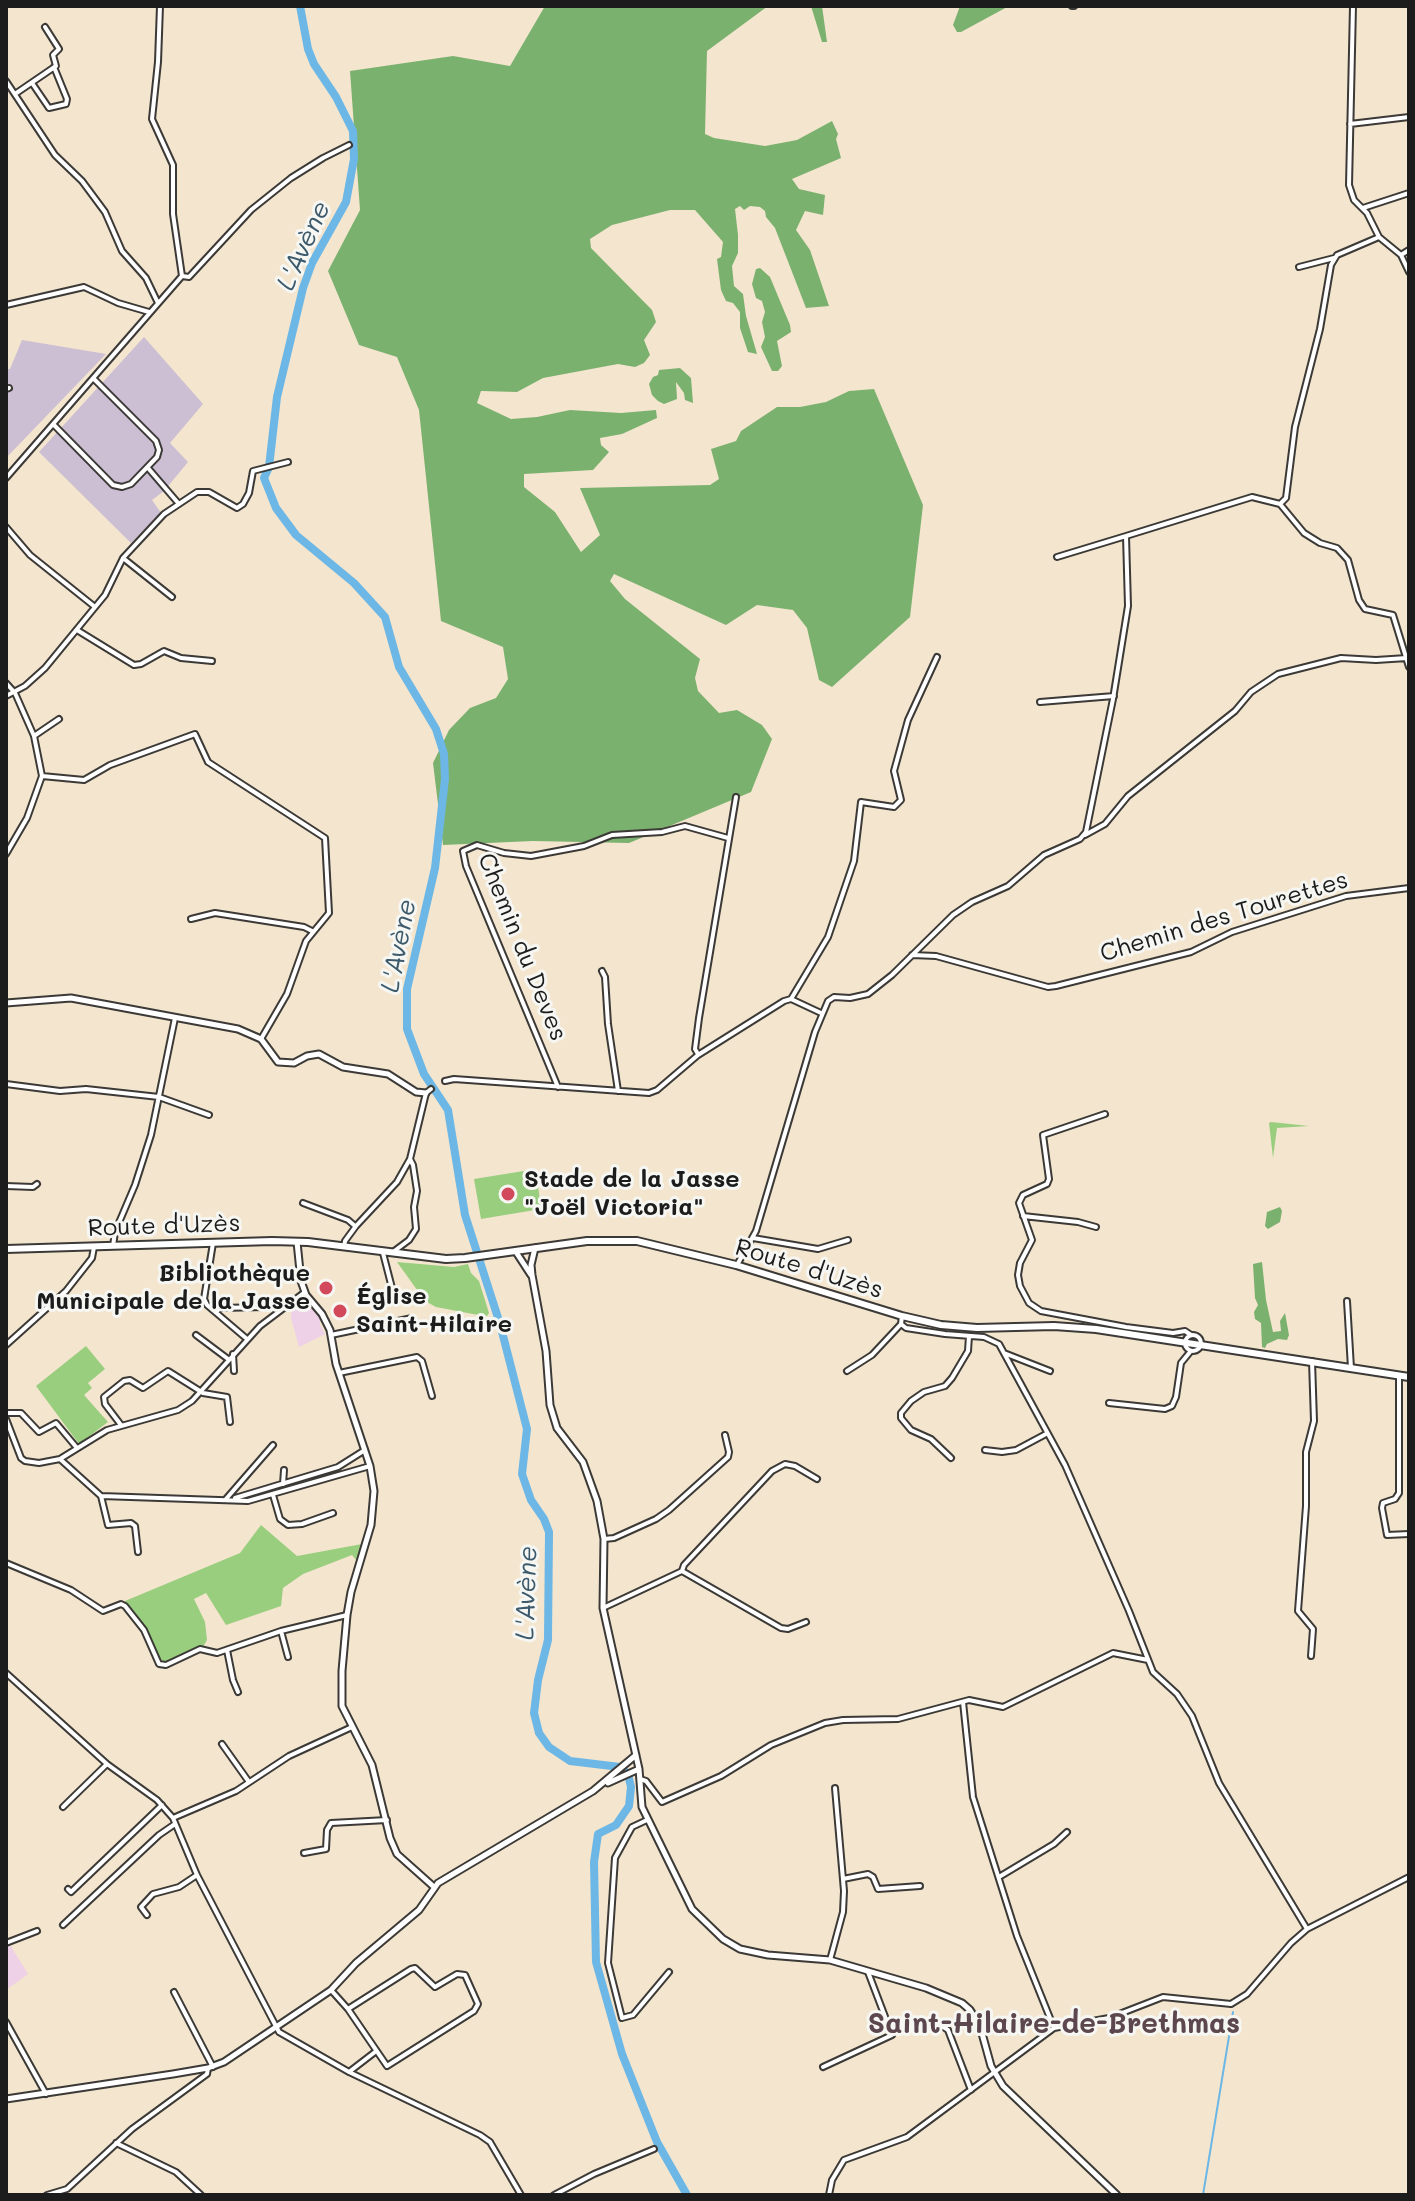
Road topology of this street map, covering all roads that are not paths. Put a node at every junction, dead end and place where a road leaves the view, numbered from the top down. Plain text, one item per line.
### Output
1 (160, 6) edge
2 (1353, 6) edge
3 (45, 27) dead end
4 (54, 67) junction
5 (6, 81) edge
6 (32, 83) junction
7 (15, 94) junction
8 (1409, 117) edge
9 (1350, 124) junction
10 (349, 145) dead end
11 (1409, 193) edge
12 (1363, 208) junction
13 (1379, 237) junction
14 (1409, 250) edge
15 (1401, 255) junction
16 (1334, 258) junction
17 (1299, 267) dead end
18 (1409, 272) edge
19 (182, 276) junction
20 (158, 303) junction
21 (6, 305) edge
22 (149, 312) junction
23 (93, 378) junction
24 (54, 425) junction
25 (288, 462) dead end
26 (148, 468) junction
27 (6, 478) edge
28 (179, 504) junction
29 (1280, 504) junction
30 (6, 527) edge
31 (1126, 536) junction
32 (1057, 557) dead end
33 (123, 558) junction
34 (172, 597) dead end
35 (95, 607) junction
36 (77, 630) junction
37 (937, 657) dead end
38 (1407, 658) junction
39 (212, 661) dead end
40 (1409, 667) edge
41 (6, 683) edge
42 (15, 693) junction
43 (6, 696) edge
44 (1114, 696) junction
45 (1040, 702) dead end
46 (59, 719) dead end
47 (34, 736) junction
48 (42, 776) junction
49 (736, 797) dead end
50 (728, 838) junction
51 (1080, 839) junction
52 (6, 854) edge
53 (1409, 888) edge
54 (191, 919) dead end
55 (312, 931) junction
56 (912, 955) junction
57 (602, 971) dead end
58 (791, 999) junction
59 (6, 1003) edge
60 (821, 1013) junction
61 (175, 1018) junction
62 (261, 1039) junction
63 (698, 1055) junction
64 (445, 1081) dead end
65 (6, 1084) edge
66 (558, 1087) junction
67 (428, 1091) joint
68 (618, 1091) junction
69 (159, 1097) junction
70 (1105, 1114) dead end
71 (209, 1115) dead end
72 (410, 1159) junction
73 (37, 1184) dead end
74 (6, 1186) edge
75 (303, 1203) dead end
76 (1023, 1216) junction
77 (356, 1226) junction
78 (1096, 1227) dead end
79 (753, 1238) junction
80 (409, 1240) junction
81 (848, 1240) dead end
82 (297, 1242) junction
83 (213, 1243) junction
84 (113, 1246) junction
85 (94, 1247) junction
86 (344, 1247) junction
87 (535, 1248) junction
88 (6, 1249) edge
89 (516, 1252) junction
90 (383, 1253) junction
91 (391, 1254) junction
92 (409, 1256) junction
93 (736, 1265) junction
94 (532, 1275) junction
95 (392, 1288) dead end
96 (305, 1292) junction
97 (1347, 1301) dead end
98 (265, 1307) dead end
99 (216, 1312) junction
100 (412, 1318) dead end
101 (902, 1320) junction
102 (196, 1335) dead end
103 (331, 1335) junction
104 (1191, 1335) junction
105 (969, 1336) junction
106 (247, 1339) junction
107 (1186, 1342) junction
108 (1200, 1344) junction
109 (6, 1345) edge
110 (1190, 1352) junction
111 (1004, 1353) junction
112 (233, 1354) junction
113 (228, 1359) junction
114 (1312, 1361) junction
115 (1351, 1368) junction
116 (234, 1371) dead end
117 (847, 1371) dead end
118 (1050, 1371) dead end
119 (339, 1373) junction
120 (1399, 1375) junction
121 (1409, 1377) edge
122 (201, 1392) junction
123 (432, 1396) dead end
124 (1109, 1403) dead end
125 (6, 1413) edge
126 (6, 1419) edge
127 (230, 1422) dead end
128 (121, 1425) junction
129 (1046, 1434) junction
130 (725, 1435) dead end
131 (273, 1445) dead end
132 (77, 1448) junction
133 (365, 1450) junction
134 (985, 1450) dead end
135 (951, 1458) dead end
136 (60, 1459) junction
137 (370, 1466) junction
138 (284, 1470) dead end
139 (817, 1479) dead end
140 (283, 1484) junction
141 (273, 1495) junction
142 (101, 1496) junction
143 (226, 1499) junction
144 (233, 1500) junction
145 (333, 1513) dead end
146 (1409, 1534) edge
147 (604, 1539) junction
148 (138, 1552) dead end
149 (6, 1563) edge
150 (682, 1571) junction
151 (603, 1608) junction
152 (347, 1615) junction
153 (806, 1622) dead end
154 (281, 1631) junction
155 (227, 1650) junction
156 (1311, 1656) dead end
157 (288, 1657) dead end
158 (1148, 1660) junction
159 (6, 1673) edge
160 (238, 1692) dead end
161 (963, 1702) junction
162 (353, 1726) junction
163 (222, 1744) dead end
164 (636, 1755) junction
165 (107, 1764) junction
166 (636, 1769) junction
167 (618, 1775) junction
168 (640, 1779) junction
169 (249, 1782) junction
170 (835, 1788) dead end
171 (162, 1805) junction
172 (63, 1807) dead end
173 (173, 1818) junction
174 (387, 1820) junction
175 (647, 1820) junction
176 (175, 1824) junction
177 (1067, 1832) dead end
178 (304, 1853) dead end
179 (197, 1875) junction
180 (999, 1877) junction
181 (1409, 1877) edge
182 (843, 1879) junction
183 (920, 1886) dead end
184 (434, 1887) junction
185 (68, 1889) dead end
186 (147, 1915) dead end
187 (63, 1925) dead end
188 (1307, 1929) junction
189 (37, 1931) dead end
190 (6, 1943) edge
191 (830, 1960) junction
192 (669, 1972) dead end
193 (868, 1972) junction
194 (331, 1990) junction
195 (174, 1992) dead end
196 (348, 2009) junction
197 (6, 2022) edge
198 (942, 2026) dead end
199 (275, 2027) junction
200 (1054, 2028) junction
201 (375, 2052) junction
202 (823, 2067) dead end
203 (210, 2068) junction
204 (349, 2072) junction
205 (994, 2073) junction
206 (971, 2090) junction
207 (46, 2094) junction
208 (6, 2099) edge
209 (116, 2143) junction
210 (654, 2149) dead end
211 (47, 2195) edge
212 (201, 2195) edge
213 (521, 2195) edge
214 (554, 2195) edge
215 (829, 2195) edge
216 (1117, 2195) edge

1 - 19 street
2 - 9 street
3 - 4 street
4 - 6 street
4 - 6 street
5 - 7 street
6 - 7 street
7 - 20 street
8 - 9 street
9 - 12 street
10 - 19 street
11 - 12 street
12 - 13 street
13 - 15 street
13 - 16 street
14 - 15 street
15 - 18 street
16 - 17 street
16 - 29 street
19 - 20 street
20 - 22 street
21 - 22 street
22 - 23 street
23 - 24 street
23 - 26 street
24 - 26 street
24 - 27 street
25 - 28 street
26 - 28 street
28 - 33 street
29 - 31 street
29 - 38 street
30 - 35 street
31 - 32 street
31 - 44 street
33 - 34 street
33 - 35 street
35 - 36 street
36 - 39 street
36 - 42 street
37 - 58 street
38 - 40 street
38 - 51 street
41 - 42 street
42 - 43 street
42 - 47 street
44 - 45 street
44 - 51 street
46 - 47 street
47 - 48 street
48 - 52 street
48 - 55 street
49 - 50 street
50 - 63 street
50 - 66 street, Chemin du Deves
51 - 56 street
53 - 56 street, Chemin des Tourettes
54 - 55 street
55 - 62 street
56 - 60 street
57 - 68 street
58 - 60 street
58 - 63 street
59 - 61 street
60 - 79 street
61 - 62 street
61 - 69 street
62 - 67 street
63 - 68 street
64 - 66 street
65 - 69 street
66 - 68 street
67 - 72 street
69 - 71 street
69 - 84 street
70 - 76 street
72 - 77 street
72 - 80 street
73 - 74 street
75 - 77 street
76 - 78 street
76 - 104 street
77 - 86 street
79 - 81 street
79 - 93 street
80 - 91 street
80 - 92 street
82 - 83 main road, Route d'Uzès
82 - 86 main road, Route d'Uzès
82 - 96 street
83 - 84 main road, Route d'Uzès
83 - 99 street
84 - 85 main road, Route d'Uzès
85 - 88 main road, Route d'Uzès
85 - 109 street
86 - 90 main road, Route d'Uzès
87 - 89 main road, Route d'Uzès
87 - 93 main road, Route d'Uzès
87 - 94 street
89 - 92 main road, Route d'Uzès
89 - 94 street
90 - 91 main road, Route d'Uzès
90 - 95 street
91 - 92 main road, Route d'Uzès
93 - 101 main road, Route d'Uzès
94 - 147 street
96 - 103 street
96 - 106 street
97 - 115 street
98 - 99 street
99 - 106 street
100 - 103 street
101 - 105 street
101 - 107 main road, Route d'Uzès
101 - 117 street
102 - 113 street
103 - 119 street
104 - 107 street
104 - 108 street
105 - 111 street
105 - 135 street
106 - 112 street
107 - 108 main road, Route d'Uzès
107 - 110 street
108 - 110 street
108 - 114 main road, Route d'Uzès
110 - 124 street
111 - 118 street
111 - 129 street
112 - 113 street
112 - 116 street
113 - 122 street
114 - 115 main road, Route d'Uzès
114 - 156 street
115 - 120 main road, Route d'Uzès
119 - 123 street
119 - 133 street
120 - 121 main road, Route d'Uzès
120 - 146 street
122 - 127 street
122 - 128 street
122 - 128 street
125 - 132 street
126 - 136 street
128 - 132 street
129 - 134 street
129 - 158 street
130 - 147 street
131 - 143 street
132 - 136 street
133 - 137 street
133 - 140 street
136 - 142 street
137 - 141 street
137 - 152 street
138 - 140 street
139 - 150 street
140 - 144 street
141 - 144 street
141 - 145 street
142 - 143 street
142 - 148 street
143 - 144 street
147 - 151 street
149 - 155 street
150 - 151 street
150 - 153 street
151 - 164 street
152 - 154 street
152 - 162 street
154 - 155 street
154 - 157 street
155 - 160 street
158 - 161 street
158 - 188 street
159 - 165 street
161 - 168 street
161 - 180 street
162 - 169 street
162 - 174 street
163 - 169 street
164 - 166 street
164 - 167 street
165 - 171 street
165 - 172 street
166 - 167 street
166 - 168 street
167 - 184 street
168 - 175 street
169 - 173 street
170 - 182 street
171 - 173 street
171 - 185 street
173 - 176 street
174 - 178 street
174 - 184 street
175 - 191 street
175 - 192 street
176 - 179 street
176 - 187 street
177 - 180 street
179 - 186 street
179 - 199 street
180 - 200 street
181 - 188 street
182 - 183 street
182 - 191 street
184 - 194 street
188 - 200 street
189 - 190 street
191 - 193 street
193 - 202 street
193 - 205 street
194 - 196 street
194 - 199 street
195 - 203 street
196 - 201 street
196 - 201 street
197 - 207 street
198 - 206 street
199 - 203 street
199 - 204 street
200 - 205 street
201 - 204 street
203 - 207 street
203 - 209 street
204 - 213 street
205 - 206 street
205 - 216 street
206 - 215 street
207 - 208 street
209 - 211 street
209 - 212 street
210 - 214 street

